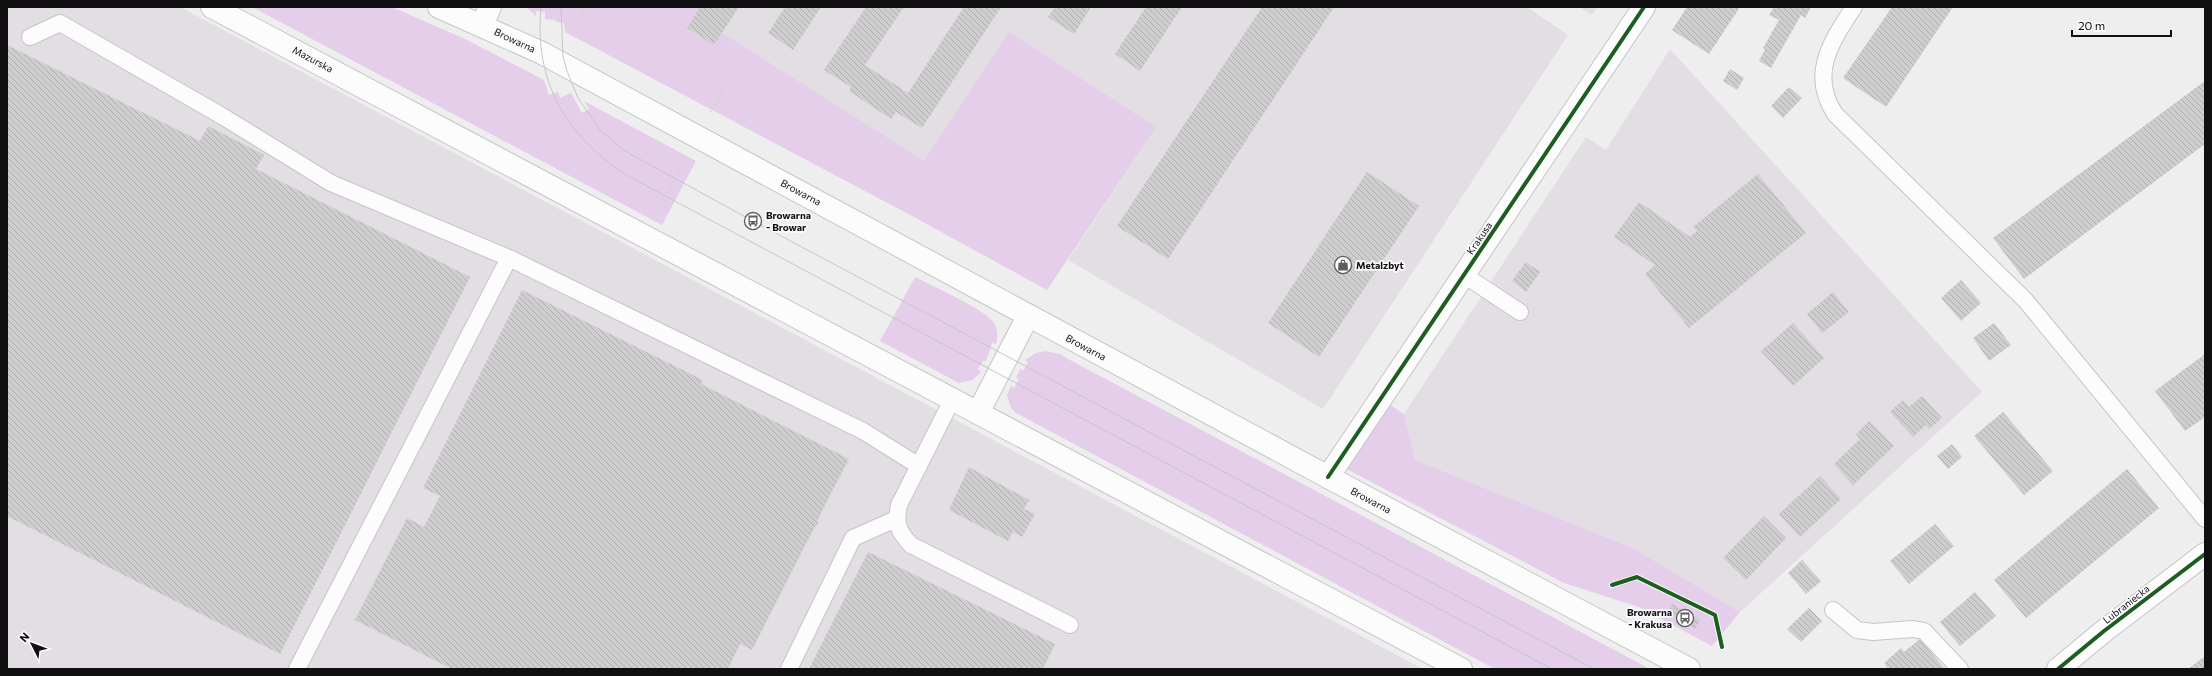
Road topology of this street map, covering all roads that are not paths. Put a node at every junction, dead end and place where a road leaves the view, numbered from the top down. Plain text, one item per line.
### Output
1 (212, 7) edge
2 (439, 7) edge
3 (1644, 7) edge
4 (1854, 7) edge
5 (486, 16) edge
6 (30, 37) dead end
7 (509, 258) junction
8 (1464, 275) junction
9 (1520, 312) dead end
10 (1028, 316) junction
11 (952, 400) junction
12 (978, 413) junction
13 (918, 466) junction
14 (1328, 477) junction
15 (896, 519) junction
16 (2205, 519) edge
17 (2205, 554) edge
18 (1833, 610) dead end
19 (1070, 625) dead end
20 (296, 669) edge
21 (789, 669) edge
22 (1461, 669) edge
23 (1689, 669) edge
24 (1960, 669) edge
25 (2058, 669) edge

1 - 11 main road, Mazurska
2 - 5 main road
3 - 8 main road, Krakusa
4 - 16 lane
5 - 10 main road, Browarna
6 - 7 lane
7 - 13 lane
7 - 20 lane
8 - 9 lane
8 - 14 main road, Krakusa
10 - 12 main road
10 - 14 main road, Browarna
11 - 12 main road
11 - 13 lane
12 - 22 main road
13 - 15 lane
14 - 23 main road, Browarna
15 - 19 lane
15 - 21 lane
17 - 25 main road, Lubraniecka
18 - 24 lane

